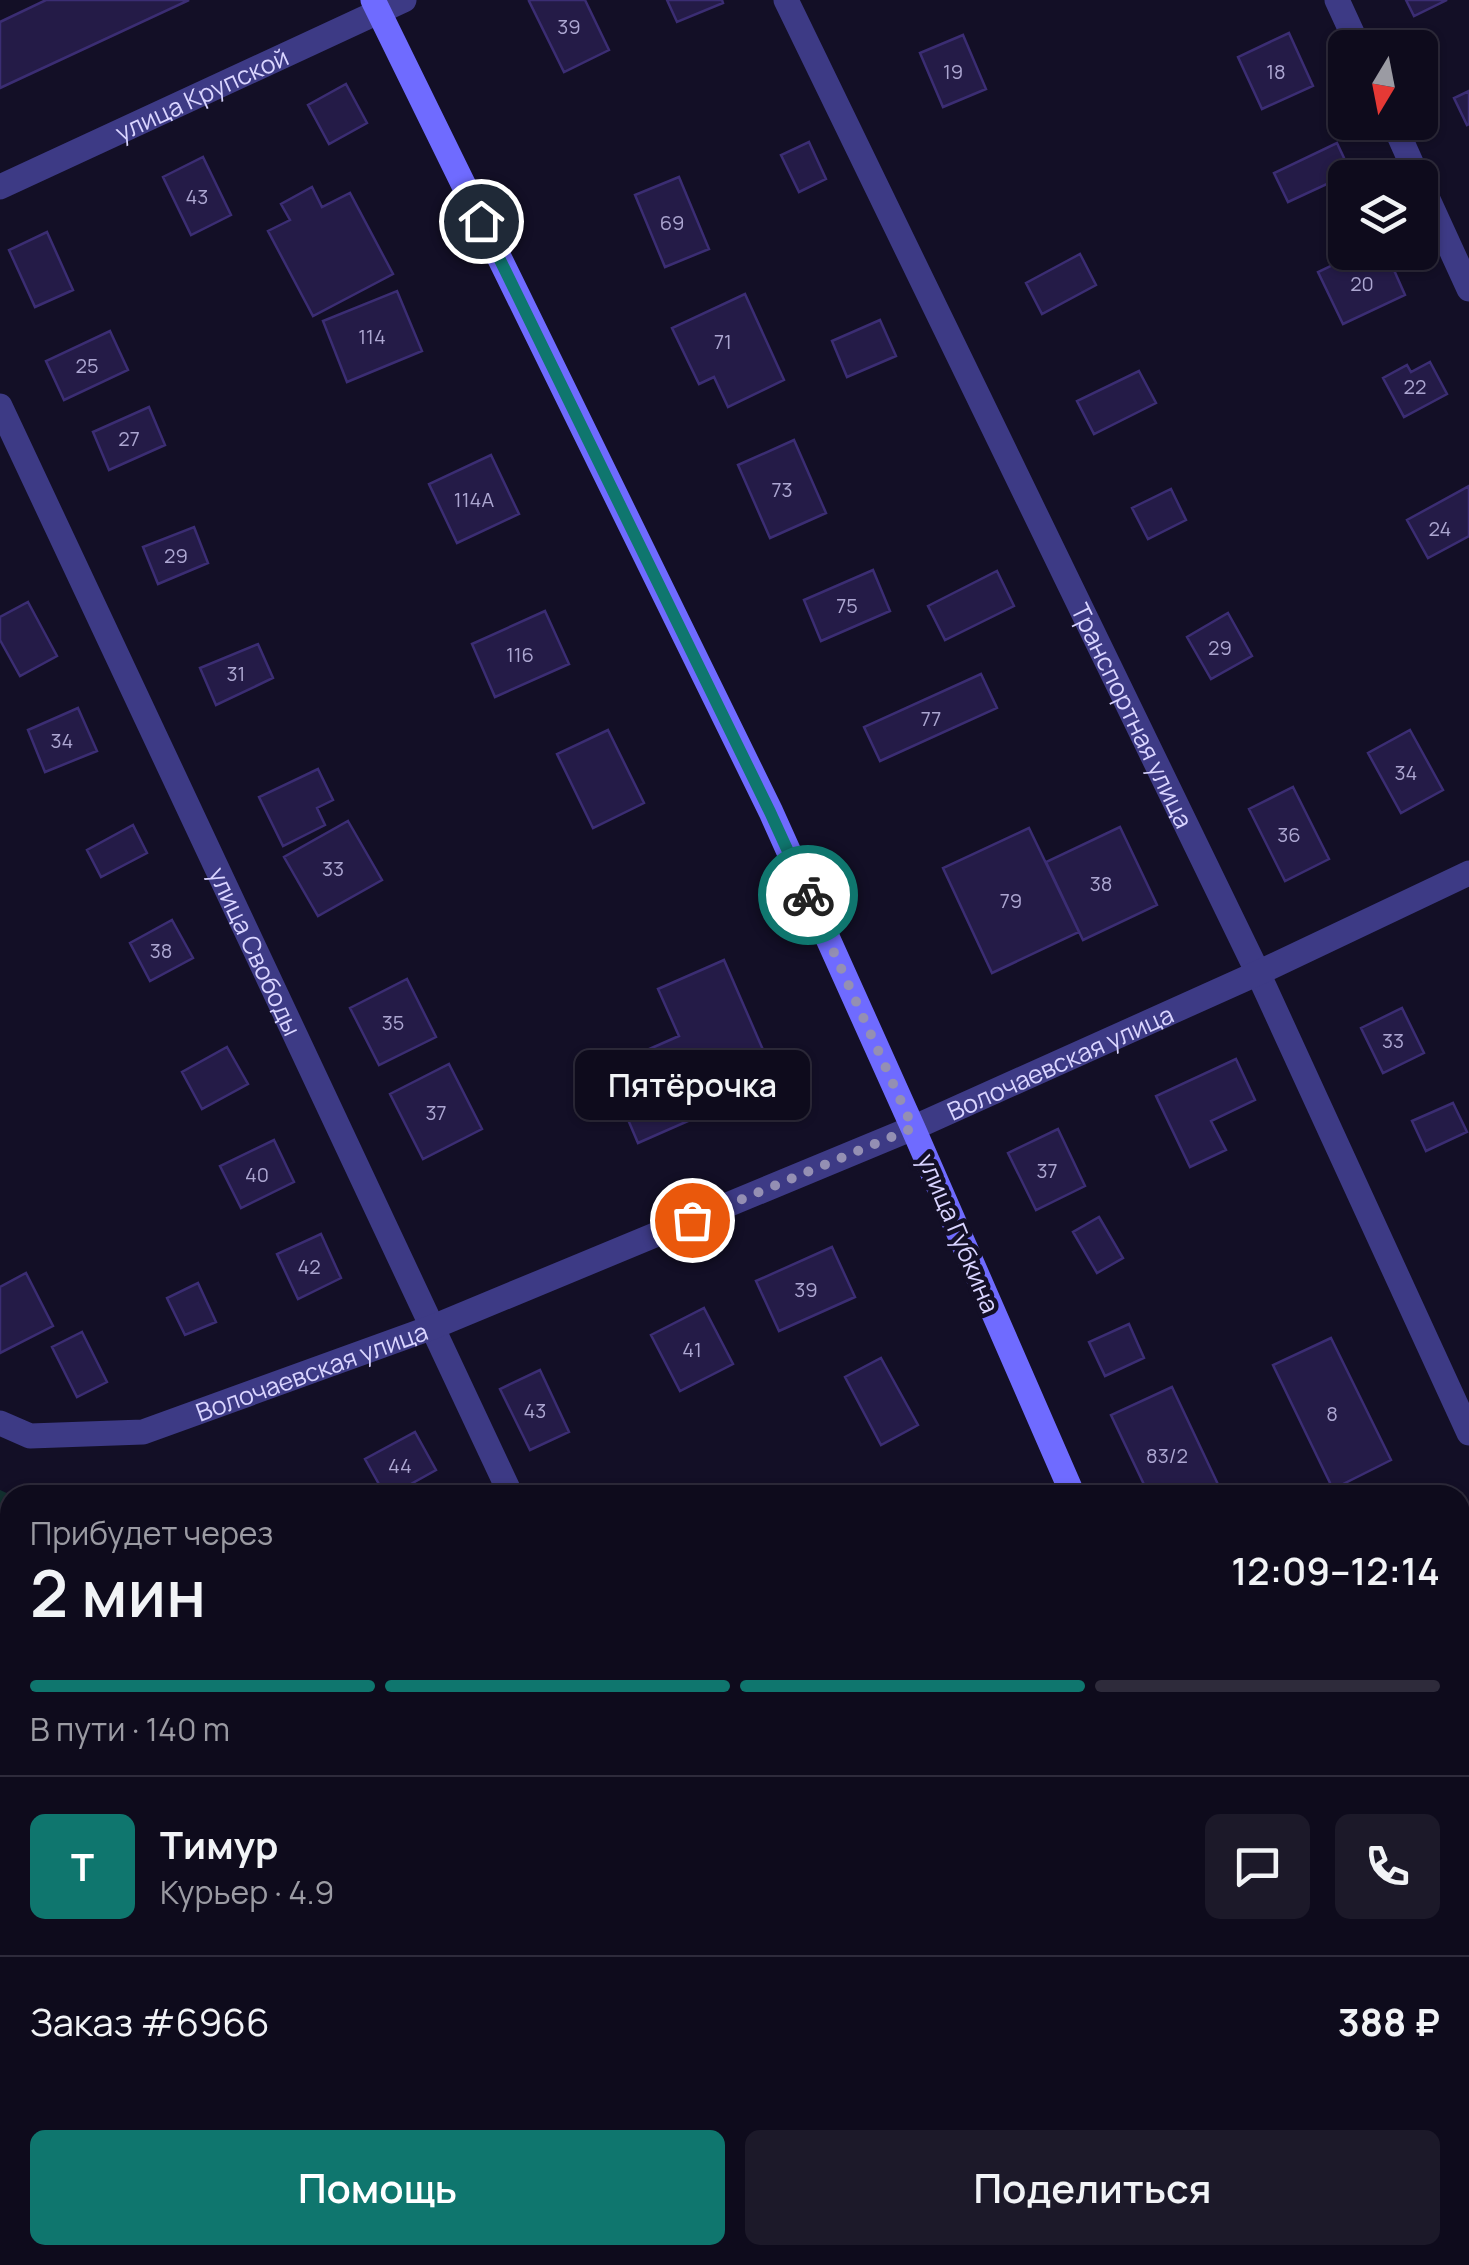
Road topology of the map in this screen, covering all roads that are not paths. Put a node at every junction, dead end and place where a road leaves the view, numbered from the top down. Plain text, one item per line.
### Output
1 (404, 0) edge
2 (786, 0) edge
3 (1338, 0) edge
4 (376, 6) edge
5 (1351, 30) edge
6 (0, 187) edge
7 (1438, 221) edge
8 (1469, 289) edge
9 (0, 406) edge
10 (1469, 873) edge
11 (1258, 973) junction
12 (913, 1128) junction
13 (433, 1327) junction
14 (0, 1424) edge
15 (1469, 1434) edge
16 (506, 1485) edge
17 (1068, 1485) edge

1 - 4 street, улица Крупской
2 - 11 street, Транспортная улица
3 - 5 street
4 - 6 street, улица Крупской
4 - 12 main road, улица Губкина
7 - 8 street
9 - 13 street, улица Свободы
10 - 11 street, Волочаевская улица
11 - 12 street, Волочаевская улица
11 - 15 street, Транспортная улица
12 - 13 street, Волочаевская улица
12 - 17 main road, улица Губкина
13 - 14 street, Волочаевская улица
13 - 16 street, улица Свободы

